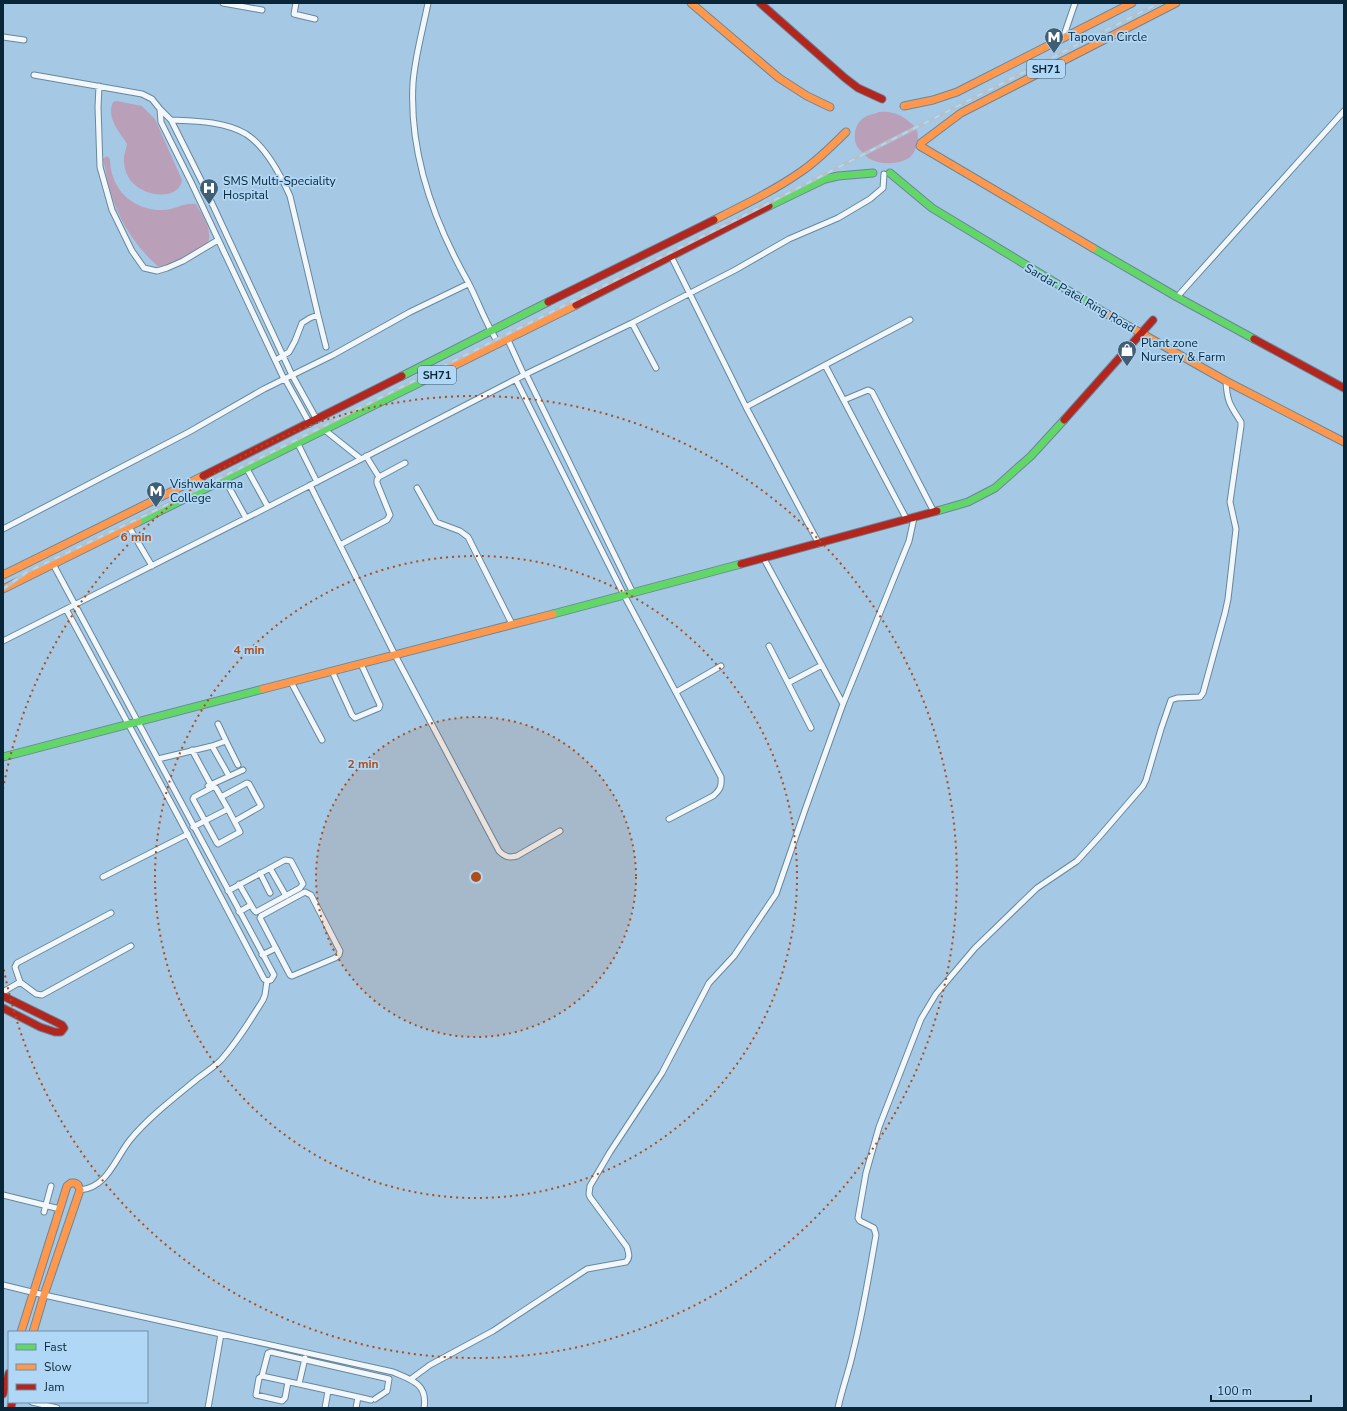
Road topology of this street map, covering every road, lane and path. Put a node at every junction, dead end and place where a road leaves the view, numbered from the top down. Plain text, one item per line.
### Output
1 (223, 3) edge
2 (296, 3) edge
3 (428, 3) edge
4 (691, 3) edge
5 (760, 3) edge
6 (1075, 3) edge
7 (1132, 3) edge
8 (1176, 3) edge
9 (241, 5) edge
10 (262, 10) dead end
11 (315, 19) dead end
12 (3, 37) edge
13 (1063, 38) junction
14 (24, 40) dead end
15 (34, 75) dead end
16 (99, 86) junction
17 (882, 99) dead end
18 (904, 106) dead end
19 (830, 107) dead end
20 (160, 109) junction
21 (1344, 111) edge
22 (171, 120) junction
23 (846, 132) dead end
24 (873, 173) dead end
25 (887, 174) joint
26 (202, 183) junction
27 (194, 187) junction
28 (218, 240) junction
29 (671, 256) junction
30 (468, 284) junction
31 (690, 293) junction
32 (1177, 297) junction
33 (318, 315) junction
34 (910, 320) dead end
35 (1153, 320) dead end
36 (632, 323) junction
37 (490, 331) junction
38 (1140, 333) junction
39 (508, 340) junction
40 (499, 344) junction
41 (326, 347) dead end
42 (283, 356) junction
43 (276, 360) junction
44 (825, 365) junction
45 (656, 368) dead end
46 (292, 375) junction
47 (525, 375) junction
48 (284, 379) junction
49 (516, 380) junction
50 (1226, 381) junction
51 (1344, 388) edge
52 (844, 400) junction
53 (746, 407) junction
54 (317, 420) junction
55 (310, 424) junction
56 (326, 431) junction
57 (1344, 442) edge
58 (298, 444) junction
59 (364, 457) junction
60 (406, 463) dead end
61 (247, 469) junction
62 (379, 477) junction
63 (225, 480) junction
64 (317, 482) junction
65 (310, 486) junction
66 (417, 488) dead end
67 (268, 507) junction
68 (934, 512) junction
69 (246, 518) junction
70 (911, 519) junction
71 (129, 527) junction
72 (3, 529) edge
73 (340, 544) junction
74 (819, 544) junction
75 (764, 559) junction
76 (53, 564) junction
77 (152, 566) junction
78 (3, 574) edge
79 (3, 589) edge
80 (633, 593) junction
81 (624, 595) junction
82 (76, 605) junction
83 (66, 609) junction
84 (512, 624) junction
85 (3, 641) edge
86 (769, 646) dead end
87 (395, 655) junction
88 (360, 664) junction
89 (822, 665) junction
90 (720, 666) dead end
91 (332, 671) junction
92 (291, 682) junction
93 (788, 683) junction
94 (676, 692) junction
95 (843, 704) junction
96 (137, 722) junction
97 (128, 724) junction
98 (218, 724) dead end
99 (812, 728) dead end
100 (322, 740) dead end
101 (226, 741) junction
102 (212, 746) junction
103 (192, 750) junction
104 (3, 757) edge
105 (158, 759) junction
106 (238, 765) dead end
107 (243, 770) dead end
108 (229, 776) junction
109 (211, 785) junction
110 (196, 792) dead end
111 (221, 796) junction
112 (228, 809) junction
113 (669, 819) dead end
114 (205, 821) junction
115 (234, 821) junction
116 (194, 827) junction
117 (560, 831) dead end
118 (188, 834) junction
119 (270, 868) junction
120 (260, 874) junction
121 (103, 877) dead end
122 (240, 884) junction
123 (228, 891) junction
124 (270, 893) dead end
125 (286, 896) junction
126 (251, 905) junction
127 (239, 912) junction
128 (111, 913) dead end
129 (131, 946) dead end
130 (276, 948) junction
131 (262, 955) junction
132 (267, 981) junction
133 (20, 982) junction
134 (3, 992) edge
135 (3, 996) edge
136 (3, 1008) edge
137 (51, 1186) dead end
138 (80, 1190) junction
139 (3, 1195) edge
140 (46, 1205) junction
141 (60, 1208) junction
142 (44, 1212) dead end
143 (3, 1285) edge
144 (33, 1292) junction
145 (44, 1295) junction
146 (21, 1331) edge
147 (33, 1331) edge
148 (221, 1334) junction
149 (306, 1353) junction
150 (305, 1360) junction
151 (391, 1372) junction
152 (8, 1376) edge
153 (262, 1376) junction
154 (389, 1379) junction
155 (411, 1379) junction
156 (288, 1382) junction
157 (299, 1384) junction
158 (328, 1391) junction
159 (3, 1394) edge
160 (358, 1397) junction
161 (36, 1403) edge
162 (58, 1408) edge
163 (208, 1408) edge
164 (325, 1408) edge
165 (356, 1408) edge
166 (424, 1408) edge
167 (838, 1408) edge

1 - 9 street
2 - 11 street
3 - 30 street
4 - 19 street
5 - 17 street
6 - 13 street
7 - 13 street, SH71
8 - 32 street, SH71
9 - 10 street
12 - 14 street
13 - 18 street, SH71
15 - 16 street
16 - 20 street
16 - 28 street
20 - 22 street
20 - 27 street
21 - 32 street
22 - 26 street
22 - 33 street
23 - 37 street, SH71
24 - 29 street, SH71
25 - 31 street
25 - 38 street, Sardar Patel Ring Road
26 - 27 street
26 - 42 street
27 - 28 street
28 - 43 street
29 - 31 street
29 - 39 street, SH71
30 - 37 street
30 - 46 street
31 - 36 street
31 - 53 street
32 - 51 street
33 - 41 street
33 - 42 street
34 - 44 street
35 - 38 street
36 - 45 street
36 - 47 street
37 - 40 street
37 - 54 street, SH71
38 - 50 street, Sardar Patel Ring Road
38 - 68 street
39 - 40 street, SH71
39 - 47 street
40 - 56 street, SH71
42 - 43 street
42 - 46 street
43 - 48 street
44 - 52 street
44 - 53 street
46 - 48 street
46 - 54 street
47 - 49 street
47 - 80 street
48 - 55 street
48 - 72 street
49 - 59 street
49 - 81 street
50 - 57 street, Sardar Patel Ring Road
50 - 167 street
52 - 68 street
52 - 70 street
53 - 74 street
54 - 55 street, SH71
55 - 78 street, SH71
56 - 58 street, SH71
56 - 59 street
58 - 61 street, SH71
58 - 64 street
59 - 62 street
59 - 64 street
60 - 62 street
61 - 63 street, SH71
61 - 67 street
62 - 73 street
63 - 69 street
63 - 71 street, SH71
64 - 65 street
65 - 67 street
65 - 73 street
66 - 84 street
67 - 69 street
68 - 70 street
69 - 77 street
70 - 74 street
70 - 95 street
71 - 76 street, SH71
71 - 77 street
73 - 87 street
74 - 75 street
75 - 80 street
75 - 89 street
76 - 79 street, SH71
76 - 82 street
77 - 82 street
80 - 81 street
81 - 84 street
81 - 94 street
82 - 83 street
82 - 96 street
83 - 85 street
83 - 97 street
84 - 87 street
86 - 93 street
87 - 88 street
87 - 117 street
88 - 91 street
88 - 91 street
89 - 93 street
89 - 95 street
90 - 94 street
91 - 92 street
92 - 96 street
92 - 100 street
93 - 99 street
94 - 113 street
95 - 155 street
96 - 97 street
96 - 105 street
97 - 104 street
97 - 118 street
98 - 101 street
101 - 102 street
101 - 106 street
102 - 103 street
102 - 108 street
103 - 105 street
103 - 109 street
105 - 116 street
107 - 108 street
108 - 109 street
109 - 110 street
111 - 112 street
111 - 114 street
111 - 115 street
112 - 114 street
112 - 115 street
114 - 115 street
114 - 116 street
116 - 123 street
118 - 121 street
118 - 132 street
119 - 120 street
119 - 125 street
119 - 125 street
120 - 122 street
120 - 124 street
122 - 123 street
122 - 126 street
123 - 127 street
125 - 126 street
126 - 127 street
127 - 131 street
128 - 133 street
129 - 133 street
130 - 130 street
130 - 131 street
131 - 132 street
132 - 138 street
133 - 134 street
135 - 136 street
137 - 140 street
138 - 141 street
138 - 145 street
139 - 140 street
140 - 141 street
140 - 142 street
141 - 144 street
143 - 144 street
144 - 145 street
144 - 146 street
145 - 147 street
145 - 148 street
148 - 149 street
148 - 163 street
149 - 150 street
149 - 151 street
150 - 153 street
150 - 154 street
150 - 157 street
151 - 154 street
151 - 155 street
152 - 159 street
153 - 156 street
153 - 156 street
154 - 160 street
155 - 166 street
156 - 157 street
157 - 158 street
158 - 160 street
158 - 164 street
160 - 165 street
161 - 162 street

